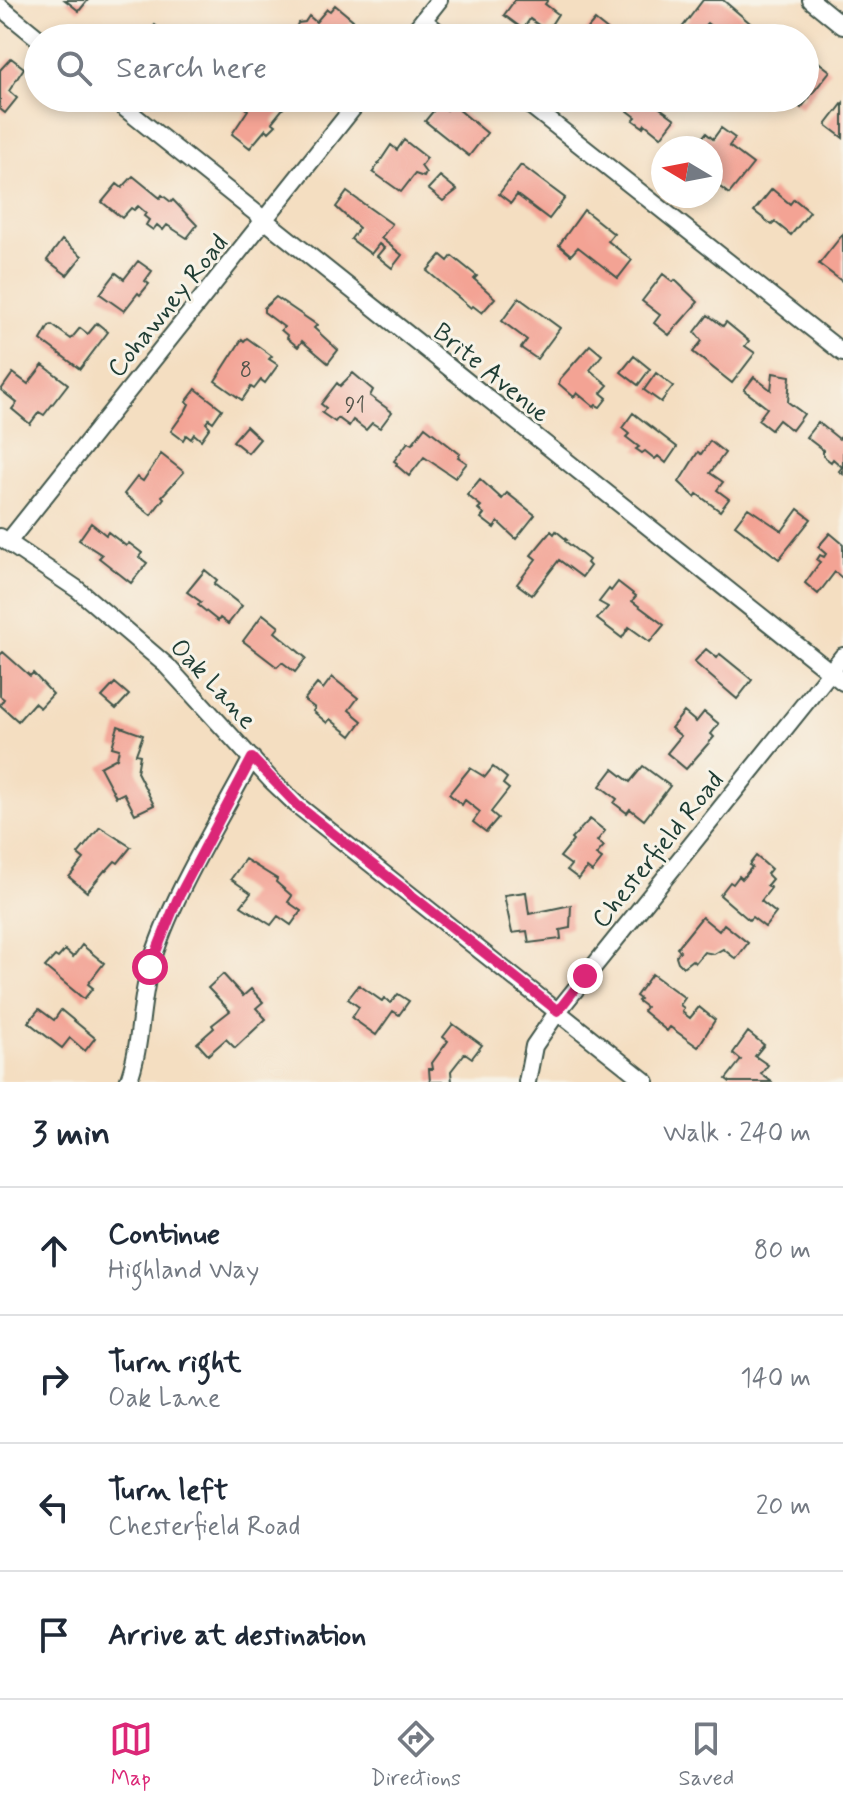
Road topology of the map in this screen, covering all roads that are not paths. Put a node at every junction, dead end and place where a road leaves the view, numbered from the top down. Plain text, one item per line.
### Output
1 (439, 0) edge
2 (811, 0) edge
3 (0, 7) edge
4 (423, 20) junction
5 (420, 24) edge
6 (428, 24) edge
7 (843, 26) edge
8 (24, 27) edge
9 (129, 112) edge
10 (350, 112) edge
11 (539, 112) edge
12 (264, 221) junction
13 (843, 353) edge
14 (4, 539) edge
15 (843, 656) edge
16 (836, 677) edge
17 (252, 758) junction
18 (558, 1011) junction
19 (128, 1082) edge
20 (527, 1082) edge
21 (646, 1082) edge

1 - 4 street
2 - 7 street
3 - 8 street
4 - 5 street
4 - 6 street
9 - 12 street, Brite Avenue
10 - 12 street, Cohawney Road
11 - 13 street
12 - 14 street, Cohawney Road
12 - 16 street, Brite Avenue
14 - 17 street, Oak Lane
15 - 16 street, Chesterfield Road
16 - 18 street, Chesterfield Road
17 - 18 street, Oak Lane
17 - 19 street
18 - 20 street, Chesterfield Road
18 - 21 street, Oak Lane

